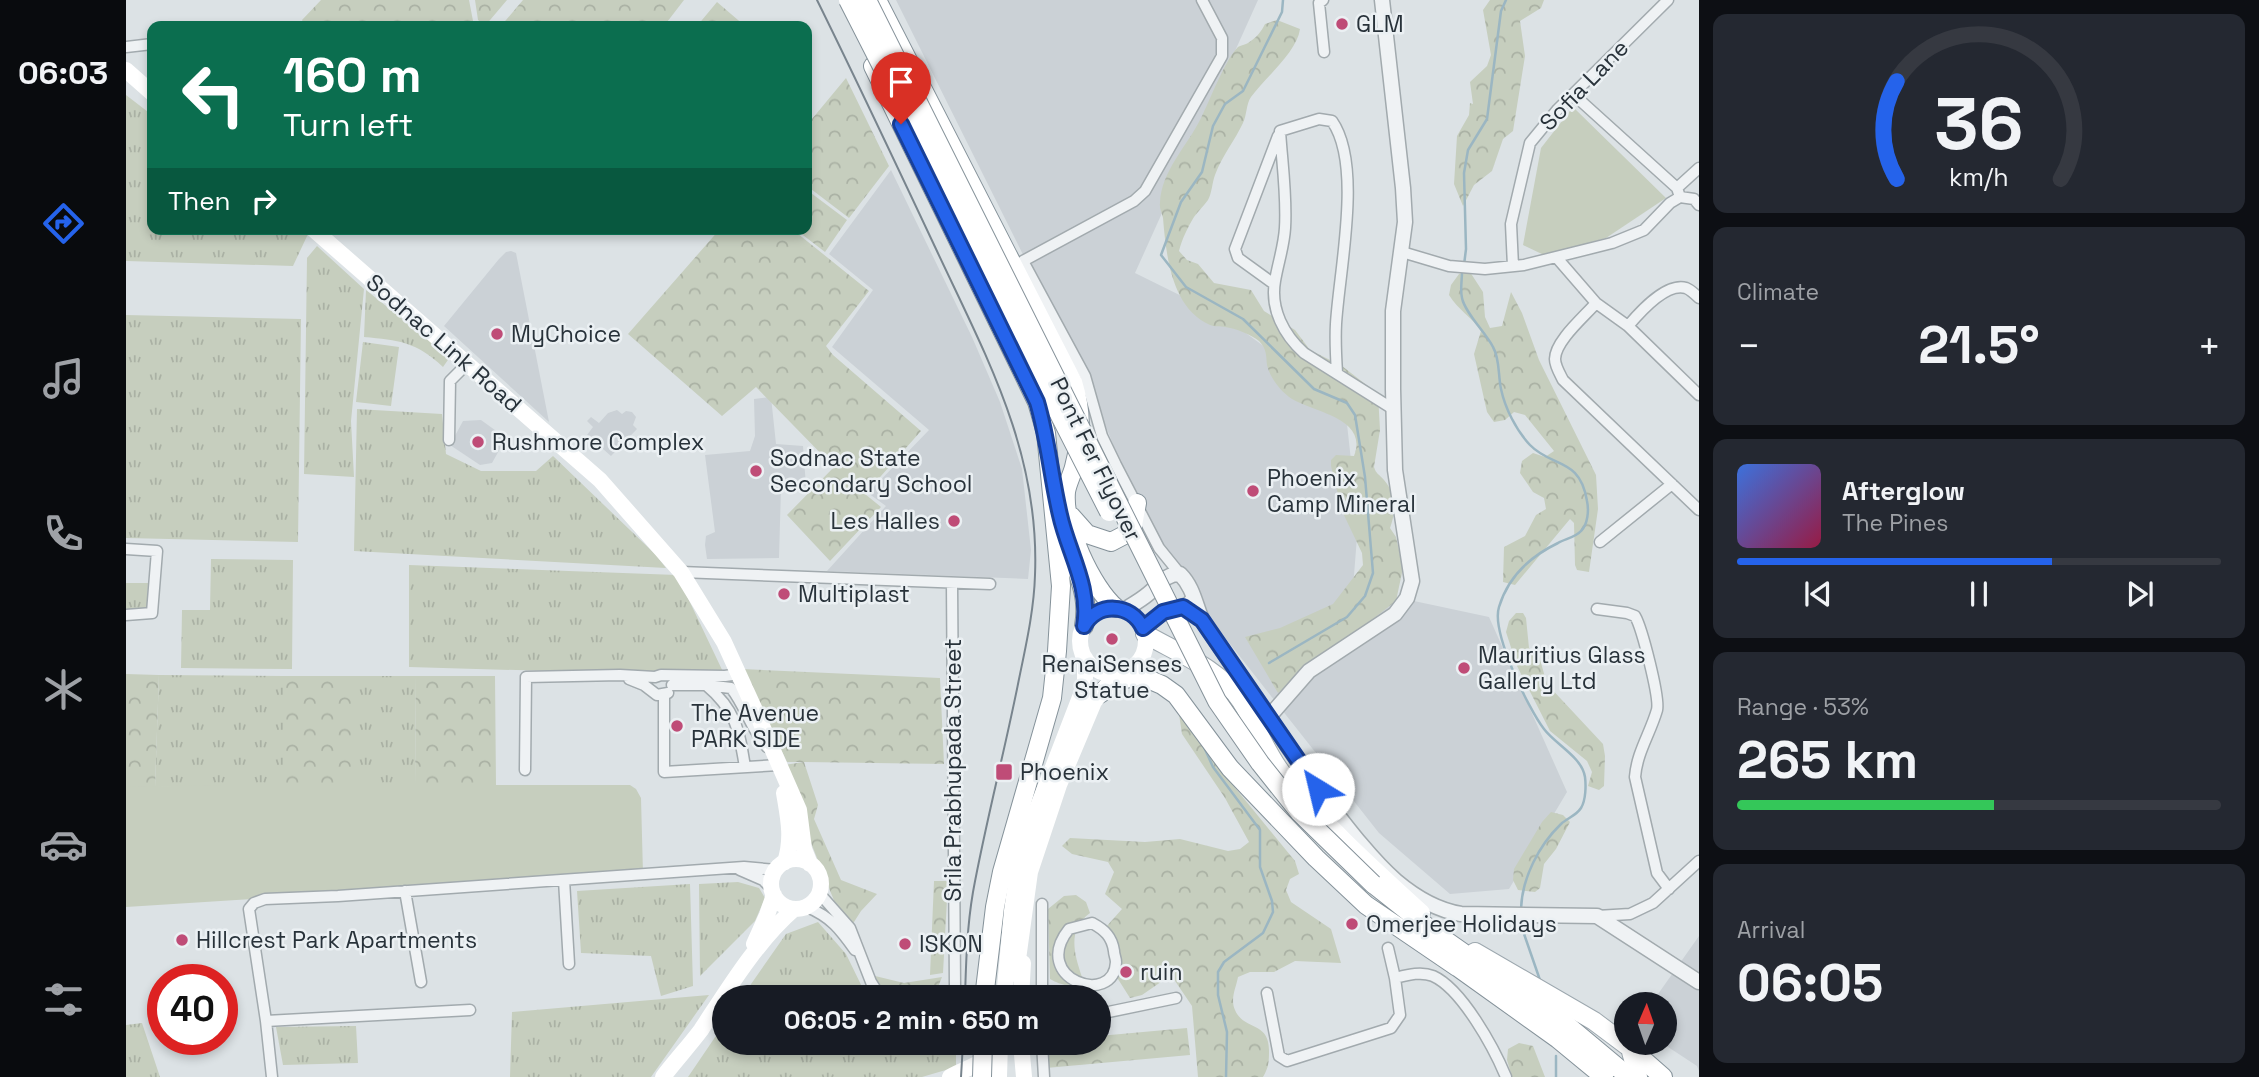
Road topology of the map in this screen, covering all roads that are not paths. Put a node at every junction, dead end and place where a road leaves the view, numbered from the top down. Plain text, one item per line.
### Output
1 (840, 0) edge
2 (848, 0) edge
3 (867, 0) edge
4 (877, 0) edge
5 (1202, 0) edge
6 (1323, 0) edge
7 (1382, 0) edge
8 (1668, 0) edge
9 (147, 45) edge
10 (126, 47) edge
11 (1324, 52) dead end
12 (126, 70) edge
13 (147, 89) edge
14 (1573, 94) junction
15 (1280, 131) junction
16 (1699, 169) edge
17 (1679, 192) junction
18 (1699, 205) edge
19 (320, 235) edge
20 (1402, 252) junction
21 (1557, 258) junction
22 (1513, 266) junction
23 (1274, 284) junction
24 (1699, 298) edge
25 (1596, 303) junction
26 (1628, 326) junction
27 (467, 364) junction
28 (1337, 373) junction
29 (1699, 395) edge
30 (1393, 409) junction
31 (449, 440) dead end
32 (1050, 471) junction
33 (1672, 484) junction
34 (1137, 503) junction
35 (1699, 510) edge
36 (1067, 511) junction
37 (1600, 542) dead end
38 (1159, 548) junction
39 (126, 549) edge
40 (681, 572) junction
41 (1180, 574) junction
42 (1163, 579) junction
43 (952, 583) junction
44 (990, 584) dead end
45 (1188, 603) junction
46 (1120, 609) junction
47 (1597, 609) dead end
48 (126, 615) edge
49 (1084, 626) junction
50 (1144, 631) junction
51 (1085, 658) junction
52 (1128, 673) junction
53 (739, 674) junction
54 (620, 675) junction
55 (655, 677) junction
56 (670, 681) junction
57 (706, 685) junction
58 (725, 687) junction
59 (652, 690) junction
60 (1100, 694) joint
61 (664, 695) junction
62 (1268, 718) junction
63 (778, 763) junction
64 (745, 767) junction
65 (525, 769) dead end
66 (1699, 860) edge
67 (810, 864) junction
68 (780, 866) junction
69 (734, 868) junction
70 (564, 880) junction
71 (1369, 887) junction
72 (1669, 889) junction
73 (405, 891) junction
74 (773, 892) junction
75 (819, 893) junction
76 (1024, 901) junction
77 (1042, 904) dead end
78 (800, 908) junction
79 (1597, 916) junction
80 (1435, 933) junction
81 (1388, 948) dead end
82 (1472, 951) junction
83 (1059, 956) junction
84 (861, 958) junction
85 (1042, 960) junction
86 (569, 964) dead end
87 (1457, 967) junction
88 (742, 969) junction
89 (1395, 978) junction
90 (421, 982) dead end
91 (1699, 982) edge
92 (874, 985) edge
93 (955, 985) edge
94 (985, 985) edge
95 (1005, 985) edge
96 (1014, 985) edge
97 (1021, 985) edge
98 (1042, 985) edge
99 (1267, 993) dead end
100 (1176, 998) dead end
101 (470, 1010) dead end
102 (1111, 1012) edge
103 (266, 1021) junction
104 (1614, 1036) edge
105 (1558, 1039) junction
106 (983, 1055) edge
107 (990, 1055) edge
108 (1000, 1055) edge
109 (1006, 1055) edge
110 (1022, 1055) edge
111 (1043, 1055) edge
112 (1631, 1055) edge
113 (1638, 1055) edge
114 (677, 1059) junction
115 (1002, 1075) edge
116 (1635, 1075) edge
117 (272, 1077) edge
118 (663, 1077) edge
119 (669, 1077) edge
120 (950, 1077) edge
121 (963, 1077) edge
122 (982, 1077) edge
123 (1024, 1077) edge
124 (1044, 1077) edge
125 (1506, 1077) edge
126 (1583, 1077) edge
127 (1604, 1077) edge
128 (1663, 1077) edge

1 - 32 main road
2 - 71 main road, Pont Fer Flyover, bridge
3 - 71 main road, Pont Fer Flyover, bridge
4 - 36 main road
5 - 34 street
6 - 11 street
7 - 20 street
8 - 14 street, Sofia Lane
9 - 10 street
12 - 13 main road
14 - 17 street
14 - 22 street, Sofia Lane
15 - 23 street
15 - 23 street
15 - 28 street
16 - 17 street
17 - 18 street
17 - 21 street
19 - 27 main road, Sodnac Link Road
20 - 22 street
20 - 30 street
21 - 22 street
21 - 25 street
23 - 28 street
24 - 26 street
25 - 26 street
25 - 33 street
26 - 29 street
27 - 31 street
27 - 40 main road, Sodnac Link Road
28 - 30 street
30 - 62 street
32 - 49 main road
32 - 94 main road
33 - 35 street
33 - 37 street
34 - 36 main road
34 - 38 street
36 - 46 main road
38 - 41 street
38 - 42 street
39 - 48 street
40 - 43 street
40 - 53 main road, Sodnac Link Road
41 - 42 street
41 - 45 street
42 - 46 street
43 - 44 street
43 - 93 street, Srila Prabhupada Street
45 - 50 street
45 - 62 street
46 - 49 main road
46 - 50 main road
47 - 72 street
49 - 51 main road
50 - 52 main road
50 - 82 main road
51 - 52 main road
51 - 95 main road
52 - 60 main road
52 - 87 main road
53 - 56 street
53 - 58 street
53 - 63 main road, Sodnac Link Road
54 - 55 street
54 - 59 street
54 - 65 street
55 - 56 street
55 - 59 street
56 - 57 street
56 - 61 street
57 - 58 street
57 - 64 street
58 - 63 street
59 - 61 street
60 - 76 main road
61 - 64 street
62 - 79 street
63 - 64 street
63 - 67 main road, Sodnac Link Road
63 - 68 main road, Sodnac Link Road
66 - 72 street
67 - 68 main road
67 - 75 main road
68 - 69 street
68 - 74 main road
69 - 70 street
69 - 74 street
70 - 73 street
70 - 86 street
71 - 80 main road
71 - 87 main road
72 - 79 street
73 - 90 street
73 - 103 street
74 - 78 main road
74 - 88 main road
75 - 78 main road
75 - 84 street
76 - 96 main road
76 - 97 main road
77 - 85 street
78 - 84 street
78 - 88 main road
79 - 91 street
80 - 82 main road
80 - 116 main road
81 - 89 street
82 - 104 main road
83 - 83 street
83 - 85 street
84 - 92 street
85 - 98 street
87 - 105 main road
88 - 114 main road
89 - 99 street
89 - 125 street
100 - 102 street
101 - 103 street
103 - 117 street
105 - 126 main road
105 - 127 main road
106 - 122 main road, bridge
107 - 120 main road
108 - 115 main road
109 - 115 main road
110 - 123 main road
111 - 124 street
112 - 116 main road
113 - 128 main road
114 - 118 main road
114 - 119 main road
115 - 121 main road

